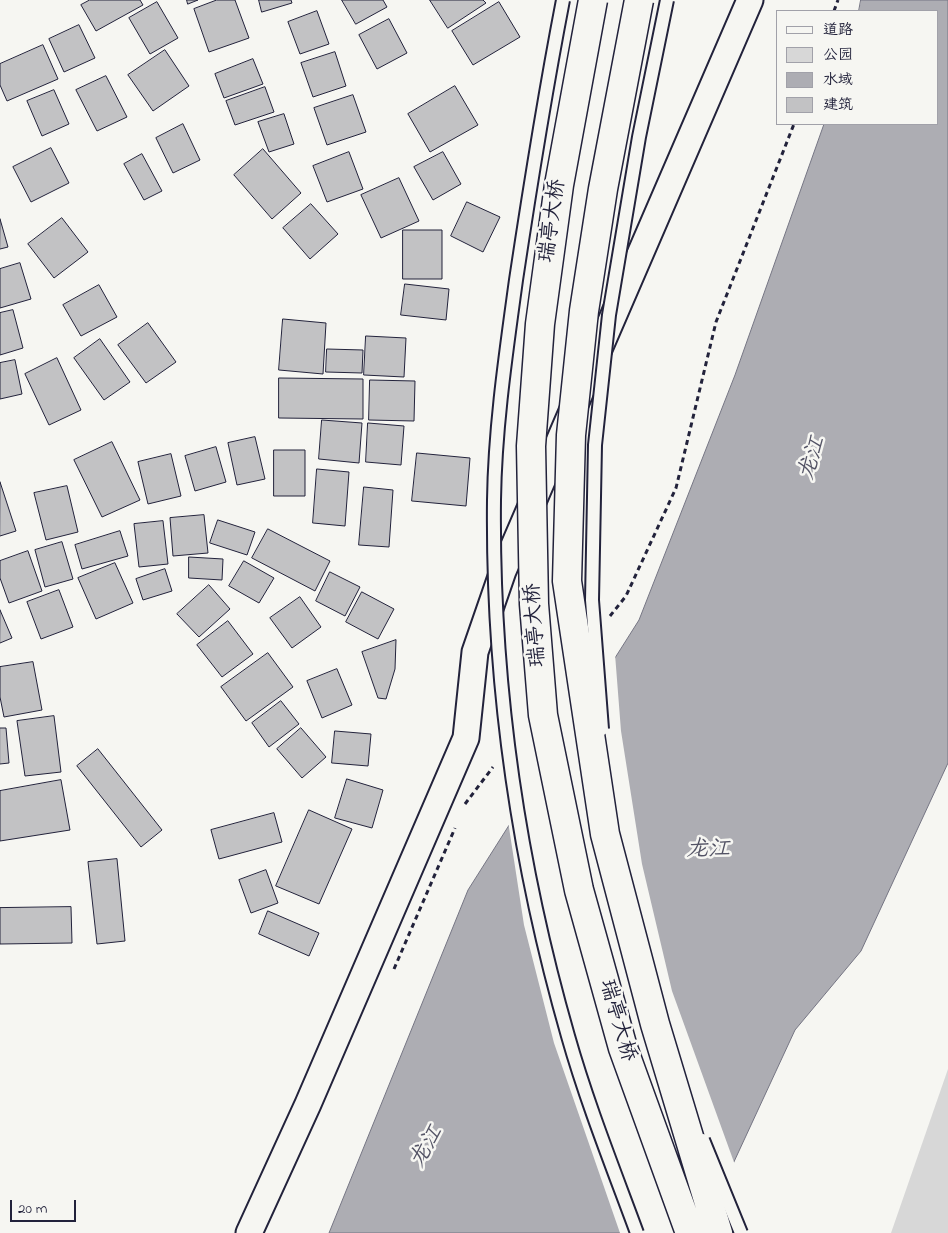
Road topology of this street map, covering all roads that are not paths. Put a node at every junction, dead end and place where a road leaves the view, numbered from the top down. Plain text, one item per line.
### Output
1 (563, 0) edge
2 (594, 0) edge
3 (639, 0) edge
4 (667, 0) edge
5 (750, 0) edge
6 (615, 812) dead end
7 (618, 831) dead end
8 (249, 1233) edge
9 (637, 1233) edge
10 (690, 1233) edge
11 (718, 1233) edge
12 (741, 1233) edge

1 - 9 lane, bridge
2 - 10 main road, 瑞亭大桥, bridge
3 - 11 main road, 瑞亭大桥, bridge
4 - 6 lane, bridge
5 - 8 street
7 - 12 lane, bridge

